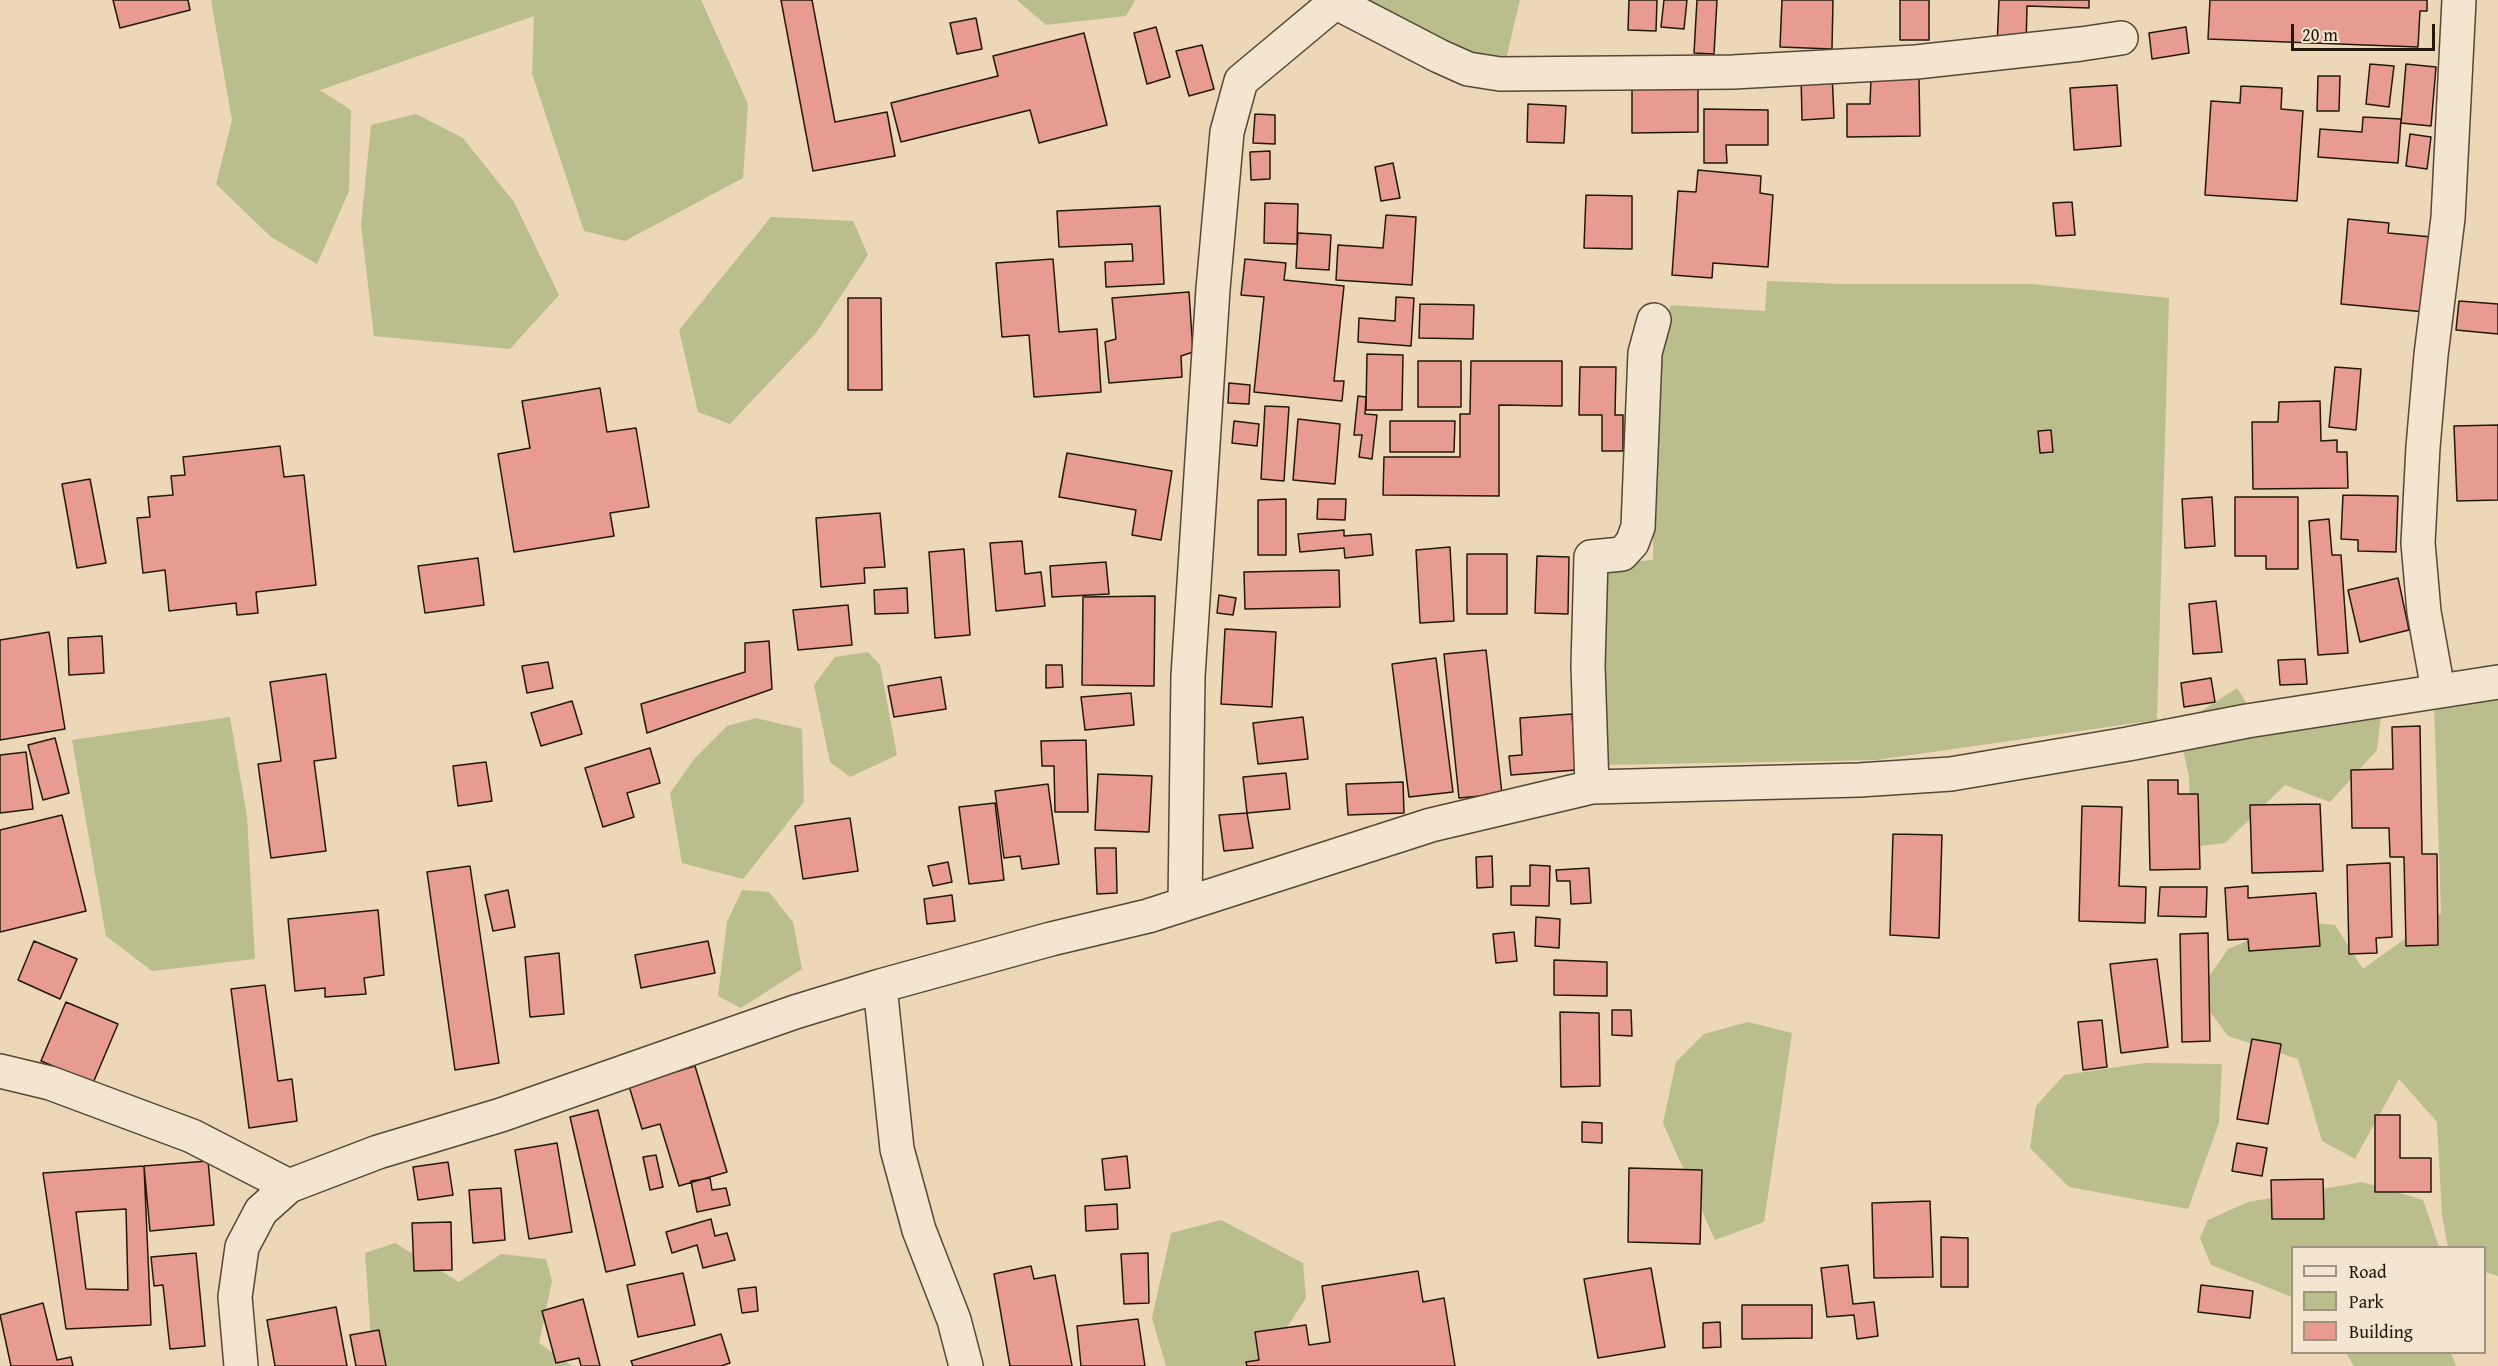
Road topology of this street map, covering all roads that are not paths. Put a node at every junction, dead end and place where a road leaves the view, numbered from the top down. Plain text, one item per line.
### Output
1 (2459, 0) edge
2 (1337, 1) edge
3 (2121, 38) dead end
4 (1654, 320) dead end
5 (2498, 682) edge
6 (2438, 690) junction
7 (1593, 787) junction
8 (1185, 904) junction
9 (880, 986) junction
10 (0, 1071) edge
11 (289, 1186) junction
12 (241, 1366) edge
13 (966, 1366) edge

1 - 6 street
2 - 3 street
2 - 8 street
4 - 7 street
5 - 6 street
6 - 7 street
7 - 8 street
8 - 9 street
9 - 11 street
9 - 13 street
10 - 11 street
11 - 12 street

